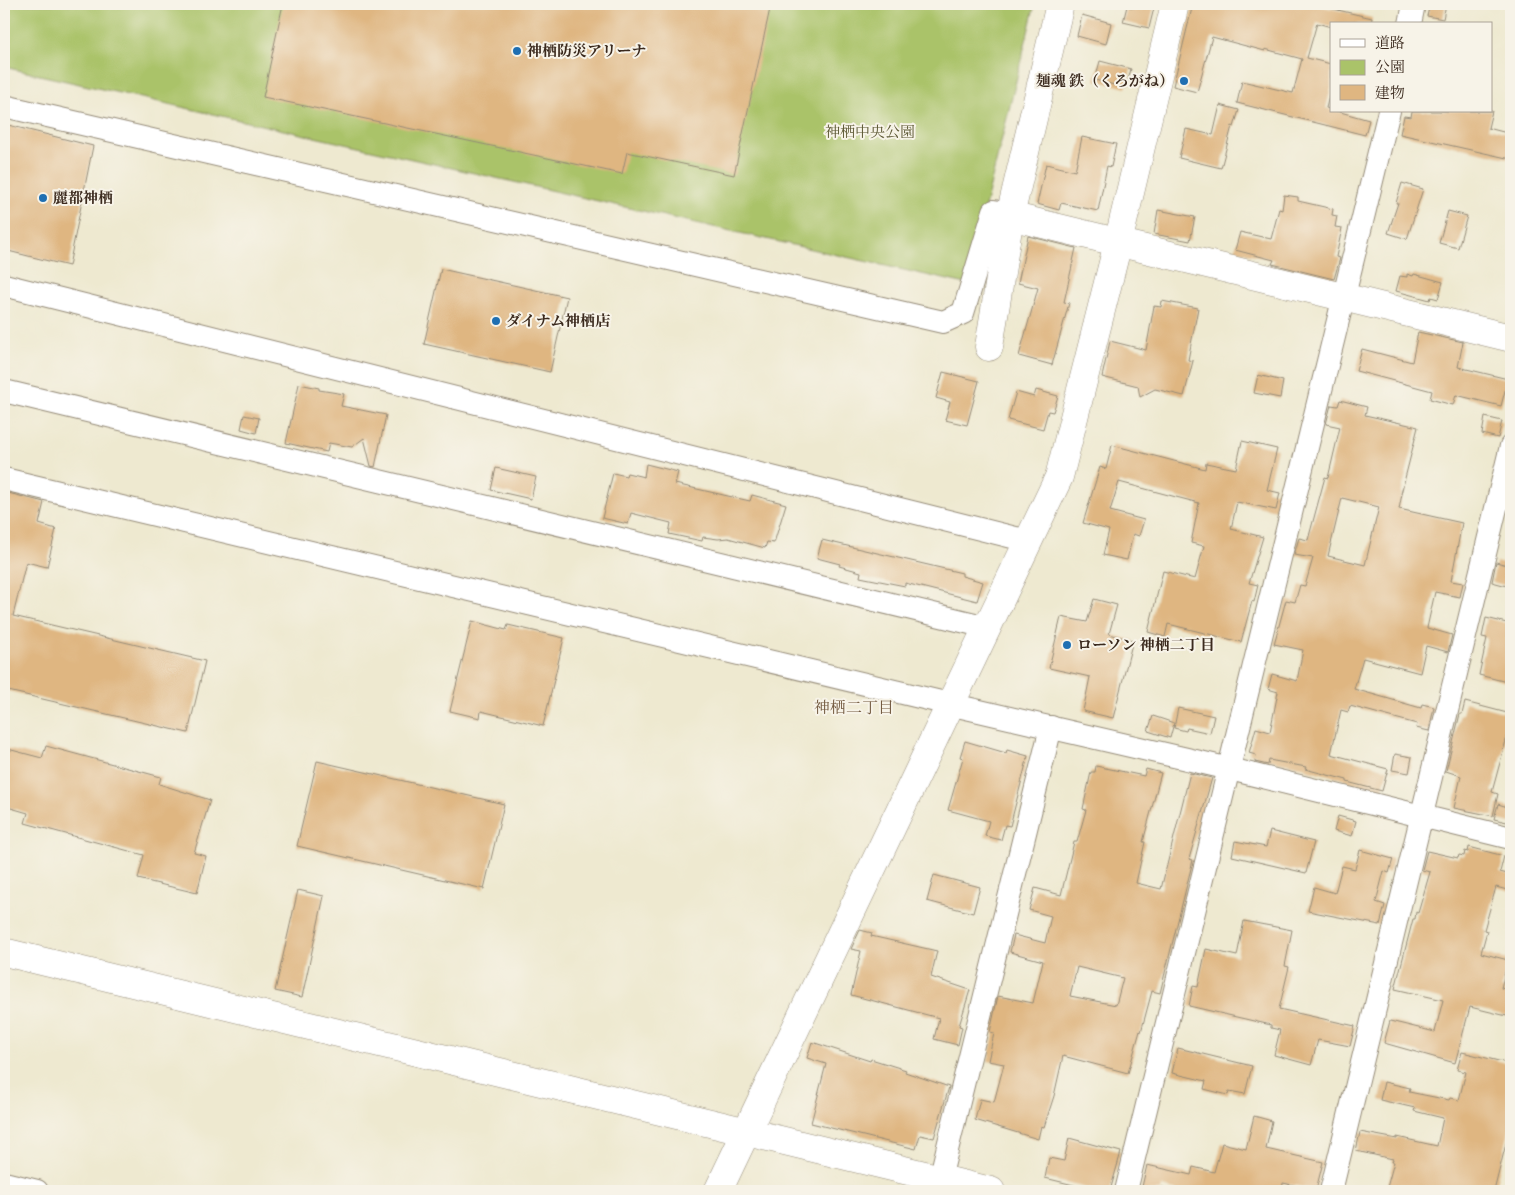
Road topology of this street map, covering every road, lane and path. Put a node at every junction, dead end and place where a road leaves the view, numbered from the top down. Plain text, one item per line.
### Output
1 (1060, 4) edge
2 (1175, 4) edge
3 (1414, 4) edge
4 (1410, 22) edge
5 (4, 106) edge
6 (1389, 112) edge
7 (1010, 216) junction
8 (1118, 243) junction
9 (4, 285) edge
10 (1344, 298) junction
11 (1511, 338) edge
12 (989, 347) dead end
13 (4, 391) edge
14 (1511, 446) edge
15 (4, 479) edge
16 (1028, 541) junction
17 (987, 627) junction
18 (949, 704) junction
19 (1051, 727) junction
20 (1230, 769) junction
21 (1422, 816) junction
22 (1511, 838) edge
23 (4, 952) edge
24 (745, 1133) junction
25 (4, 1182) edge
26 (938, 1185) edge
27 (37, 1191) edge
28 (718, 1191) edge
29 (992, 1191) edge
30 (1126, 1191) edge
31 (1331, 1191) edge

1 - 7 street
2 - 8 street
3 - 4 street
5 - 7 street
6 - 10 street
7 - 8 street
7 - 12 street
8 - 10 street
8 - 16 street
9 - 16 street
10 - 11 street
10 - 20 street
13 - 17 street
14 - 21 street
15 - 18 street
16 - 17 street
17 - 18 street
18 - 19 street
18 - 24 street
19 - 20 street
19 - 26 street
20 - 21 street
20 - 30 street
21 - 22 street
21 - 31 street
23 - 24 street
24 - 26 street
24 - 28 street
25 - 27 street
26 - 29 street

